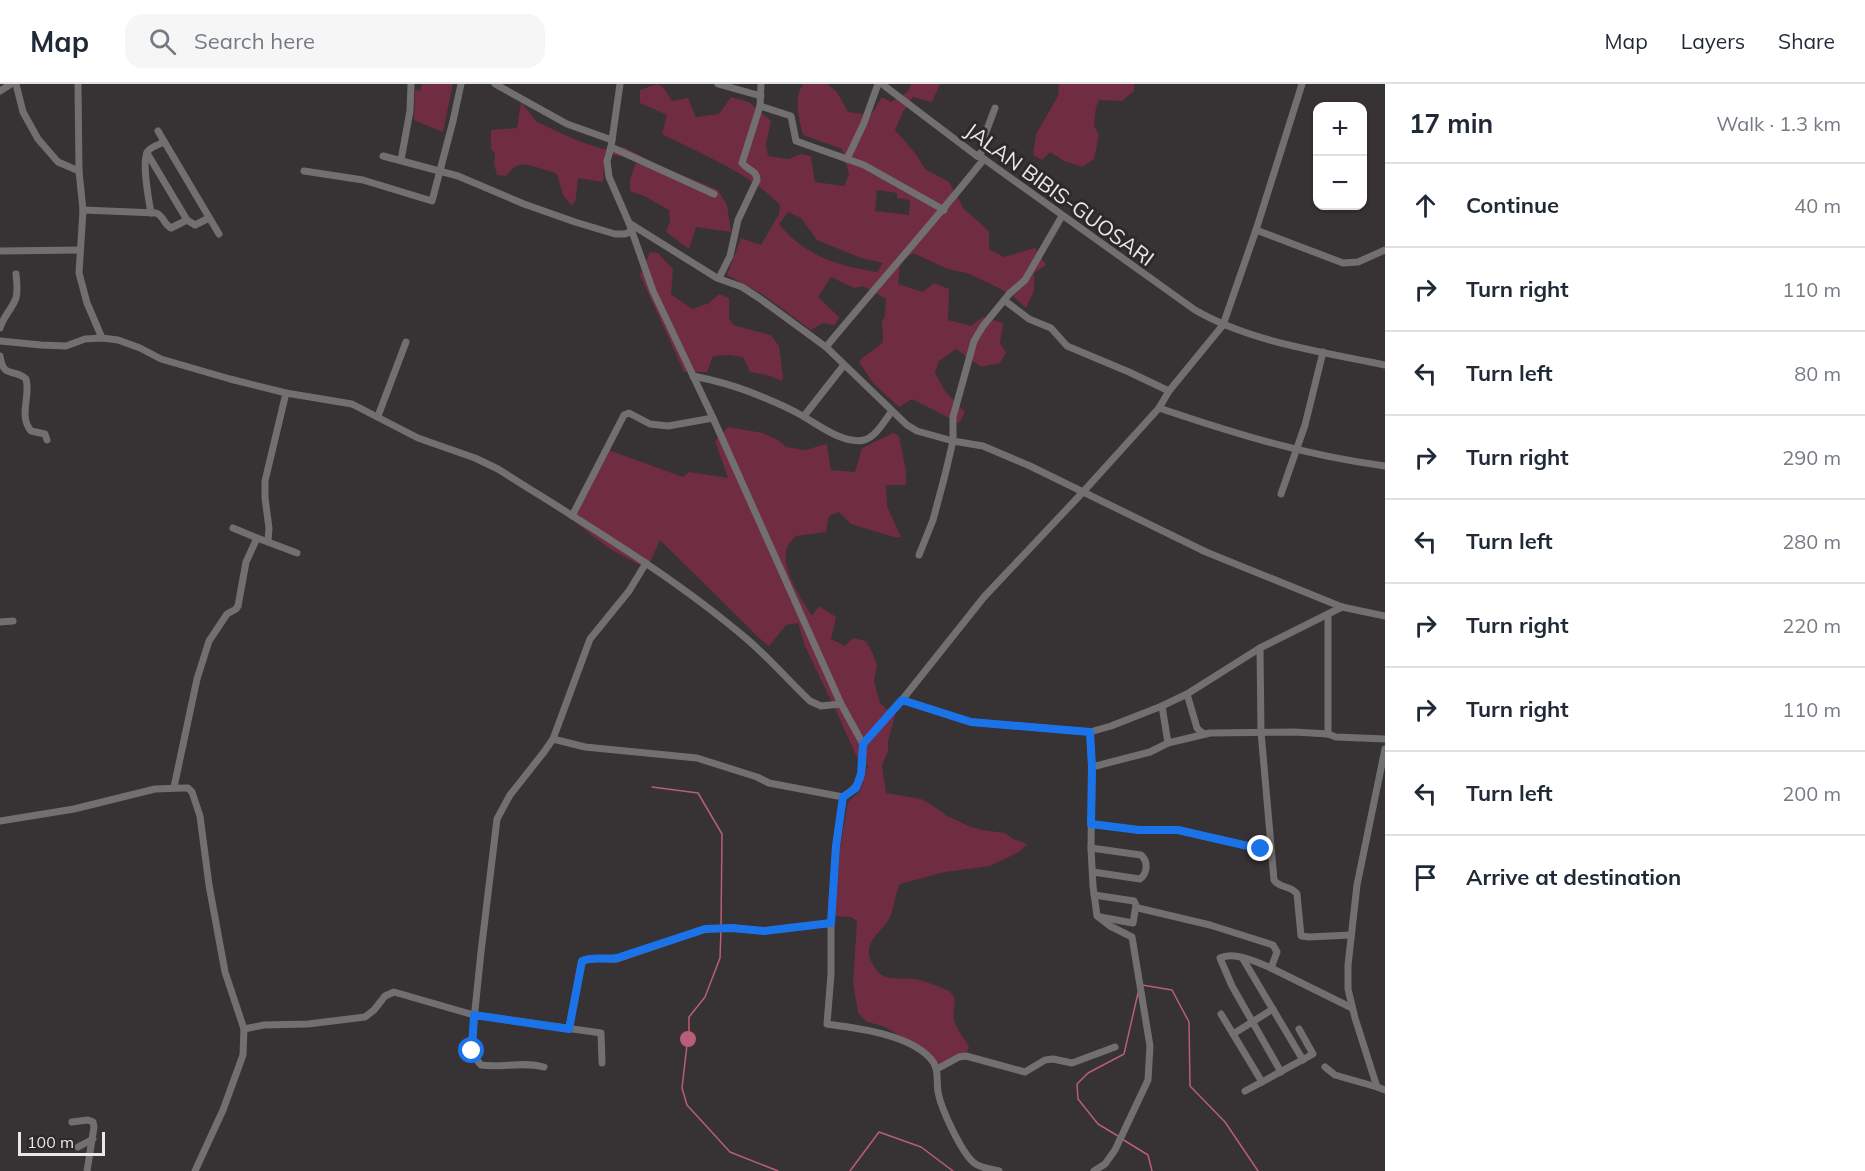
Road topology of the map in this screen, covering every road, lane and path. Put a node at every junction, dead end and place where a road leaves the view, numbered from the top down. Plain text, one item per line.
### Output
1 (11, 84) edge
2 (16, 84) edge
3 (78, 84) edge
4 (411, 84) edge
5 (461, 84) edge
6 (495, 84) edge
7 (620, 84) edge
8 (718, 84) edge
9 (761, 84) edge
10 (880, 84) edge
11 (1302, 84) edge
12 (0, 91) edge
13 (761, 96) junction
14 (760, 106) junction
15 (995, 108) dead end
16 (158, 131) dead end
17 (164, 142) junction
18 (611, 144) junction
19 (147, 153) junction
20 (383, 156) dead end
21 (980, 158) junction
22 (847, 159) junction
23 (401, 160) junction
24 (440, 170) junction
25 (79, 171) junction
26 (304, 171) dead end
27 (714, 194) dead end
28 (83, 210) junction
29 (944, 210) junction
30 (151, 213) junction
31 (1062, 216) junction
32 (209, 218) junction
33 (188, 220) junction
34 (628, 223) junction
35 (1256, 230) junction
36 (632, 231) junction
37 (219, 234) dead end
38 (80, 250) junction
39 (1385, 250) edge
40 (0, 251) edge
41 (16, 274) dead end
42 (719, 278) junction
43 (1004, 300) junction
44 (1224, 325) junction
45 (0, 328) edge
46 (102, 338) junction
47 (0, 340) edge
48 (406, 342) dead end
49 (826, 347) junction
50 (1323, 352) junction
51 (0, 356) edge
52 (844, 365) junction
53 (1385, 365) edge
54 (693, 376) junction
55 (1169, 391) junction
56 (286, 393) junction
57 (1159, 408) junction
58 (892, 411) junction
59 (378, 416) junction
60 (804, 416) junction
61 (713, 418) junction
62 (47, 440) dead end
63 (953, 441) junction
64 (1297, 450) junction
65 (1385, 466) edge
66 (1083, 492) junction
67 (1281, 494) dead end
68 (572, 516) junction
69 (233, 528) dead end
70 (257, 538) junction
71 (268, 542) junction
72 (297, 553) dead end
73 (919, 555) dead end
74 (646, 563) junction
75 (1342, 607) junction
76 (1328, 615) junction
77 (1385, 616) edge
78 (13, 621) dead end
79 (0, 622) edge
80 (1260, 648) junction
81 (1187, 694) junction
82 (902, 700) junction
83 (841, 704) junction
84 (1162, 706) junction
85 (1090, 732) junction
86 (1261, 732) junction
87 (1205, 734) junction
88 (1328, 734) junction
89 (553, 739) junction
90 (1385, 739) edge
91 (1168, 743) junction
92 (863, 744) junction
93 (1385, 749) edge
94 (1092, 767) junction
95 (174, 787) junction
96 (843, 797) junction
97 (0, 821) edge
98 (1091, 824) junction
99 (1091, 848) junction
100 (1271, 851) junction
101 (1093, 872) junction
102 (1094, 895) junction
103 (1138, 908) dead end
104 (1097, 916) junction
105 (831, 923) junction
106 (1351, 935) junction
107 (1244, 959) junction
108 (1271, 968) junction
109 (1352, 1008) junction
110 (1273, 1009) junction
111 (1221, 1014) dead end
112 (474, 1015) junction
113 (1253, 1022) junction
114 (244, 1029) junction
115 (569, 1029) junction
116 (1299, 1029) dead end
117 (1233, 1034) junction
118 (1115, 1047) dead end
119 (1303, 1060) junction
120 (602, 1063) dead end
121 (544, 1067) dead end
122 (1325, 1067) dead end
123 (937, 1069) junction
124 (1281, 1072) junction
125 (1262, 1082) junction
126 (1381, 1088) edge
127 (1245, 1091) dead end
128 (72, 1122) dead end
129 (93, 1140) junction
130 (78, 1147) dead end
131 (87, 1171) edge
132 (195, 1171) edge
133 (999, 1171) edge
134 (1094, 1171) edge

1 - 12 street
2 - 25 street
3 - 25 street
4 - 23 street
5 - 24 street
6 - 18 street
7 - 18 street
8 - 13 street
9 - 13 street
10 - 21 street, JALAN BIBIS-GUOSARI
10 - 22 street
11 - 35 street
13 - 14 street
14 - 22 street
14 - 42 street
15 - 21 street
16 - 17 street
17 - 19 street
17 - 32 street
18 - 27 street
18 - 34 street
19 - 30 street
19 - 33 street
20 - 23 street
21 - 29 street
21 - 31 street, JALAN BIBIS-GUOSARI
22 - 29 street
23 - 24 street
24 - 26 street
24 - 36 street
25 - 28 street
28 - 30 street
28 - 38 street
29 - 49 street
30 - 33 street
31 - 43 street
31 - 44 street, JALAN BIBIS-GUOSARI
32 - 33 street
32 - 37 street
34 - 36 street
34 - 42 street
35 - 39 street
35 - 44 street
36 - 54 street
38 - 40 street
38 - 46 street
41 - 45 street
42 - 49 street
43 - 55 street
43 - 63 street
44 - 50 street, JALAN BIBIS-GUOSARI
44 - 55 street
46 - 47 street
46 - 56 street
48 - 59 street
49 - 52 street
50 - 53 street, JALAN BIBIS-GUOSARI
50 - 64 street
51 - 62 street
52 - 58 street
52 - 60 street
54 - 60 street
54 - 61 street
55 - 57 street
56 - 59 street
56 - 71 street
57 - 64 street
57 - 66 street
58 - 60 street
58 - 63 street
59 - 68 street
61 - 68 street
61 - 83 street
63 - 66 street
63 - 73 street
64 - 65 street
64 - 67 street
66 - 75 street
66 - 82 street
68 - 74 street
69 - 70 street
70 - 71 street
70 - 95 street
71 - 72 street
74 - 83 street
74 - 89 street
75 - 76 street
75 - 77 street
76 - 80 street
76 - 88 street
78 - 79 street
80 - 81 street
80 - 86 street
81 - 84 street
81 - 87 street
82 - 85 street
82 - 92 street
83 - 92 street
84 - 85 street
84 - 91 street
85 - 94 street
86 - 87 street
86 - 88 street
86 - 100 street
87 - 91 street
88 - 90 street
89 - 96 street
89 - 112 street
91 - 94 street
92 - 96 street
93 - 106 street
94 - 98 street
95 - 97 street
95 - 114 street
96 - 105 street
98 - 99 street
98 - 100 street
99 - 101 street
99 - 101 street
100 - 106 street
101 - 102 street
102 - 104 street
102 - 104 street
103 - 108 street
104 - 134 street
105 - 115 street
105 - 123 street
106 - 109 street
107 - 108 street
107 - 110 street
107 - 113 street
108 - 109 street
109 - 126 street
110 - 113 street
110 - 119 street
111 - 117 street
112 - 114 street
112 - 115 street
112 - 121 street
113 - 117 street
113 - 124 street
114 - 132 street
115 - 120 street
116 - 119 street
117 - 125 street
118 - 123 street
119 - 124 street
122 - 126 street
123 - 133 street
124 - 125 street
125 - 127 street
128 - 129 street
129 - 130 street
129 - 131 street

